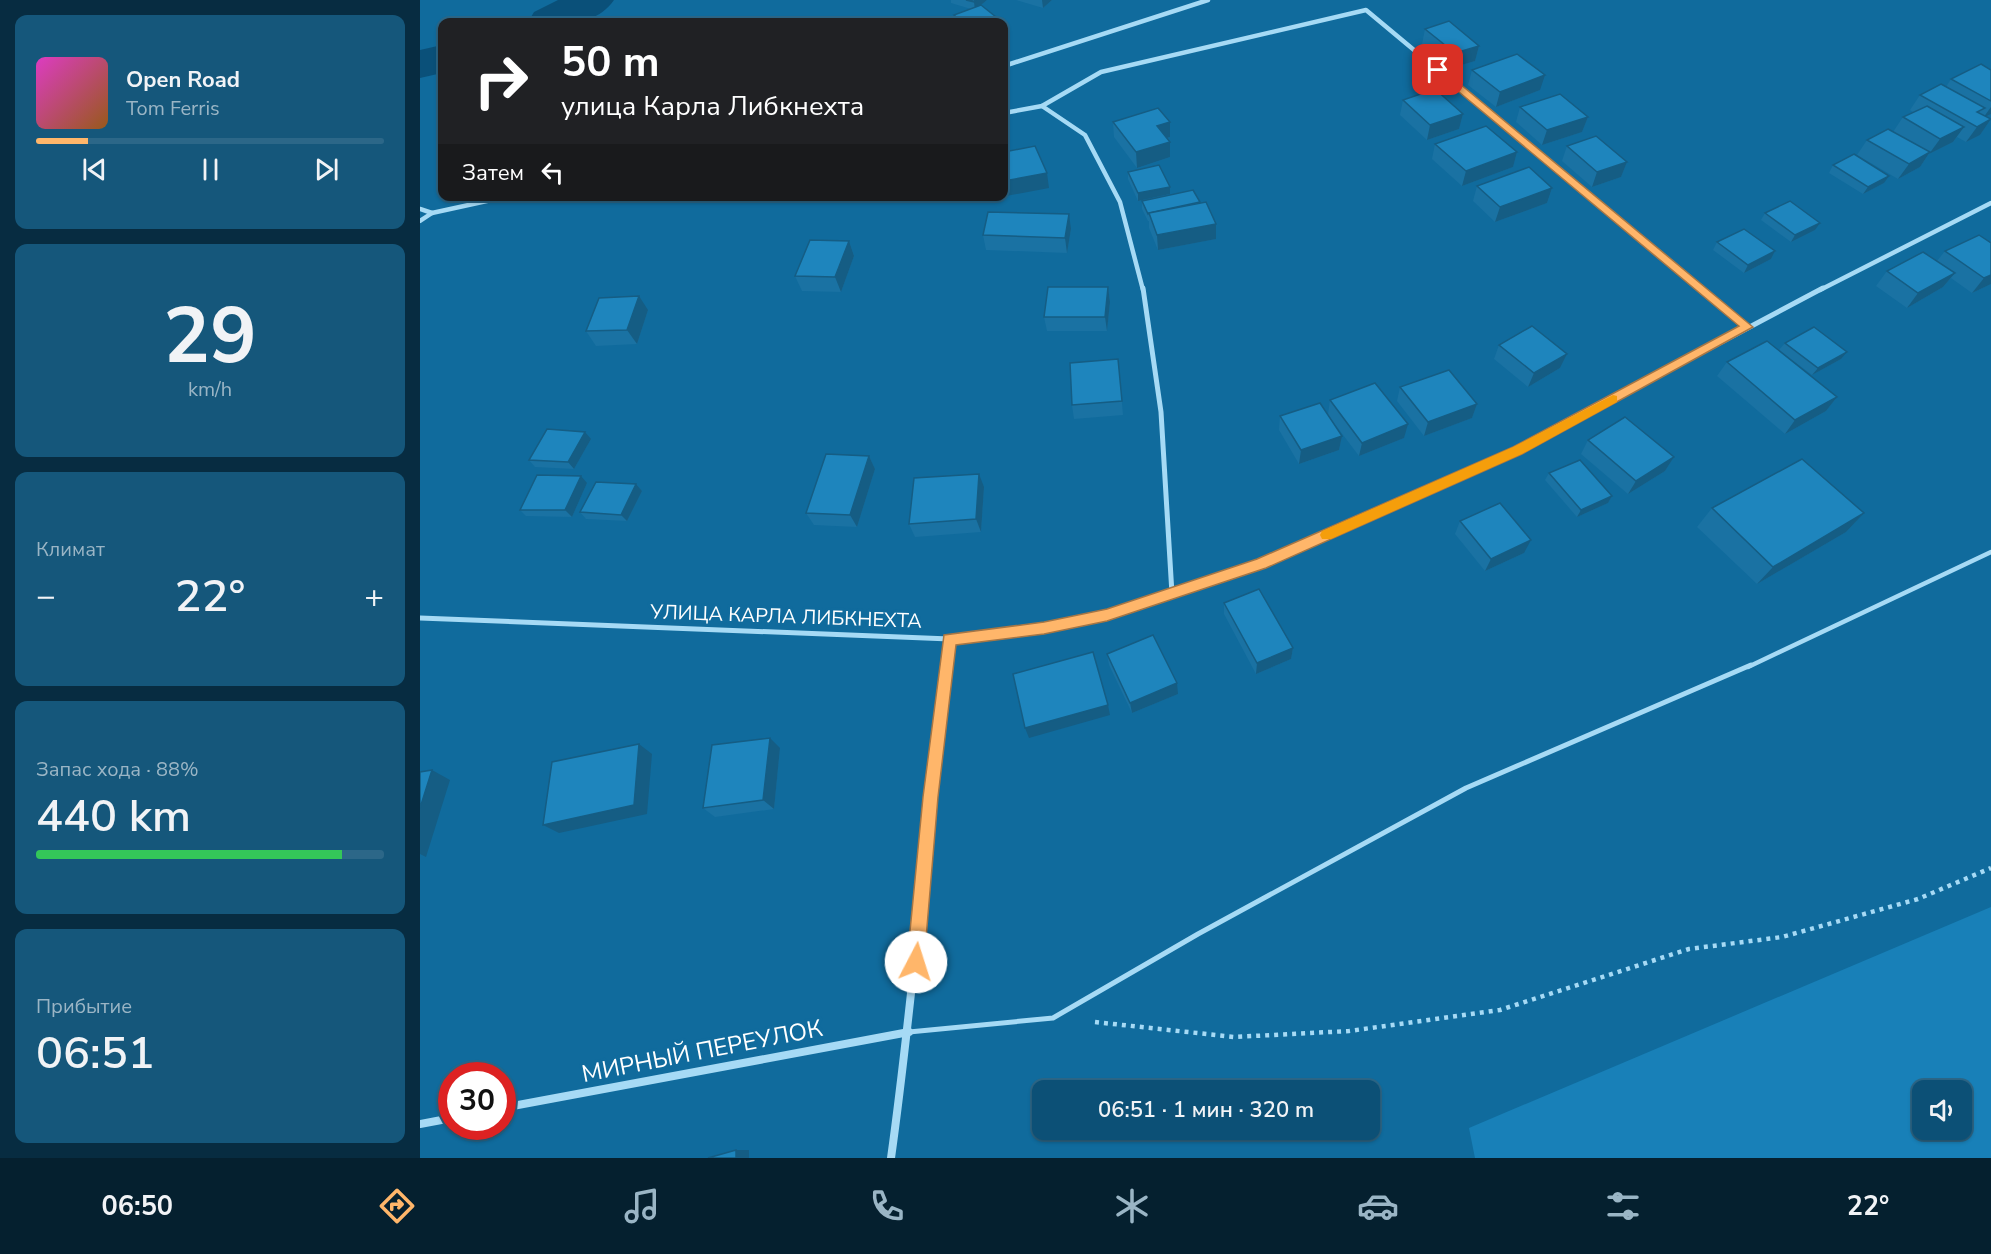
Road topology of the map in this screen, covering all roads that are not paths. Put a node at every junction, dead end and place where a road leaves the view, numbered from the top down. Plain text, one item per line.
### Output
1 (1208, 0) edge
2 (1008, 65) edge
3 (1042, 106) junction
4 (1008, 112) edge
5 (487, 201) edge
6 (1991, 202) edge
7 (420, 209) edge
8 (432, 213) junction
9 (420, 221) edge
10 (1747, 327) junction
11 (1991, 552) edge
12 (1172, 594) junction
13 (420, 618) edge
14 (950, 639) junction
15 (909, 1032) junction
16 (516, 1105) edge
17 (438, 1121) edge
18 (420, 1124) edge
19 (891, 1158) edge

1 - 2 street
3 - 4 street
3 - 10 street
3 - 12 street
5 - 8 street
6 - 10 street, УЛИЦА КАРЛА ЛИБКНЕХТА
7 - 8 street
8 - 9 street
10 - 12 street, УЛИЦА КАРЛА ЛИБКНЕХТА
11 - 15 lane
12 - 14 street, УЛИЦА КАРЛА ЛИБКНЕХТА
13 - 14 street, УЛИЦА КАРЛА ЛИБКНЕХТА
14 - 15 street
15 - 16 street, МИРНЫЙ ПЕРЕУЛОК
15 - 19 street
17 - 18 street

